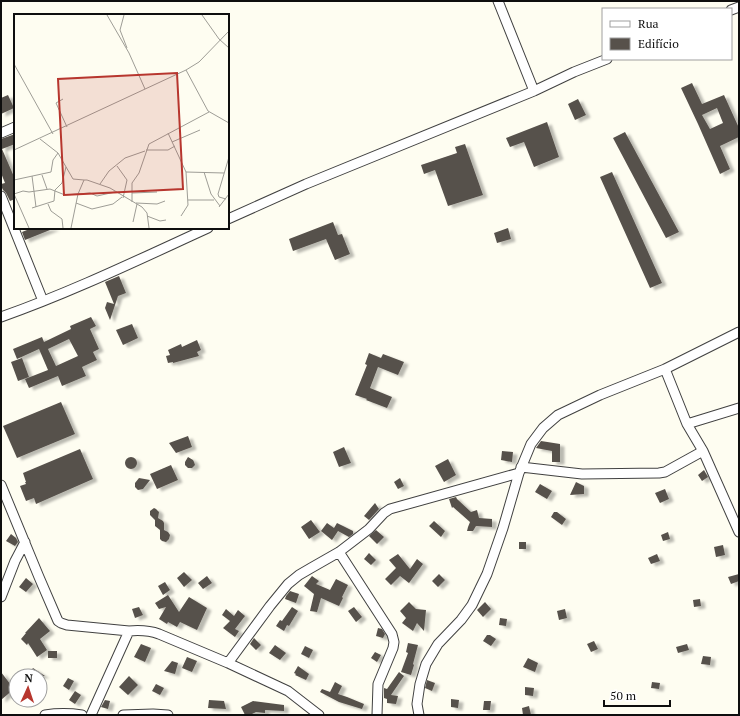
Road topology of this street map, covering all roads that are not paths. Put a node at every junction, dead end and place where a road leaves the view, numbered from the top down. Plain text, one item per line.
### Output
1 (498, 1) edge
2 (604, 60) edge
3 (534, 91) junction
4 (14, 127) edge
5 (1, 133) edge
6 (1, 196) edge
7 (229, 219) edge
8 (14, 228) edge
9 (14, 229) edge
10 (206, 229) edge
11 (43, 301) junction
12 (1, 317) edge
13 (739, 332) edge
14 (665, 369) junction
15 (739, 408) edge
16 (687, 424) junction
17 (703, 451) junction
18 (520, 470) junction
19 (1, 485) edge
20 (739, 532) edge
21 (25, 542) junction
22 (339, 552) junction
23 (1, 597) edge
24 (129, 631) junction
25 (228, 663) junction
26 (45, 715) edge
27 (82, 715) edge
28 (91, 715) edge
29 (123, 715) edge
30 (168, 715) edge
31 (318, 715) edge
32 (377, 715) edge
33 (419, 715) edge

1 - 3 street
2 - 3 street
3 - 7 street
4 - 5 street
6 - 8 street
9 - 11 street
10 - 11 street
11 - 12 street
13 - 14 street
14 - 16 street
14 - 18 street
15 - 16 street
16 - 17 street
17 - 18 street
17 - 20 street
18 - 22 street
18 - 33 street
19 - 21 street
21 - 23 street
21 - 24 street
22 - 25 street
22 - 32 street
24 - 25 street
24 - 28 street
25 - 31 street
26 - 27 street
29 - 30 street

